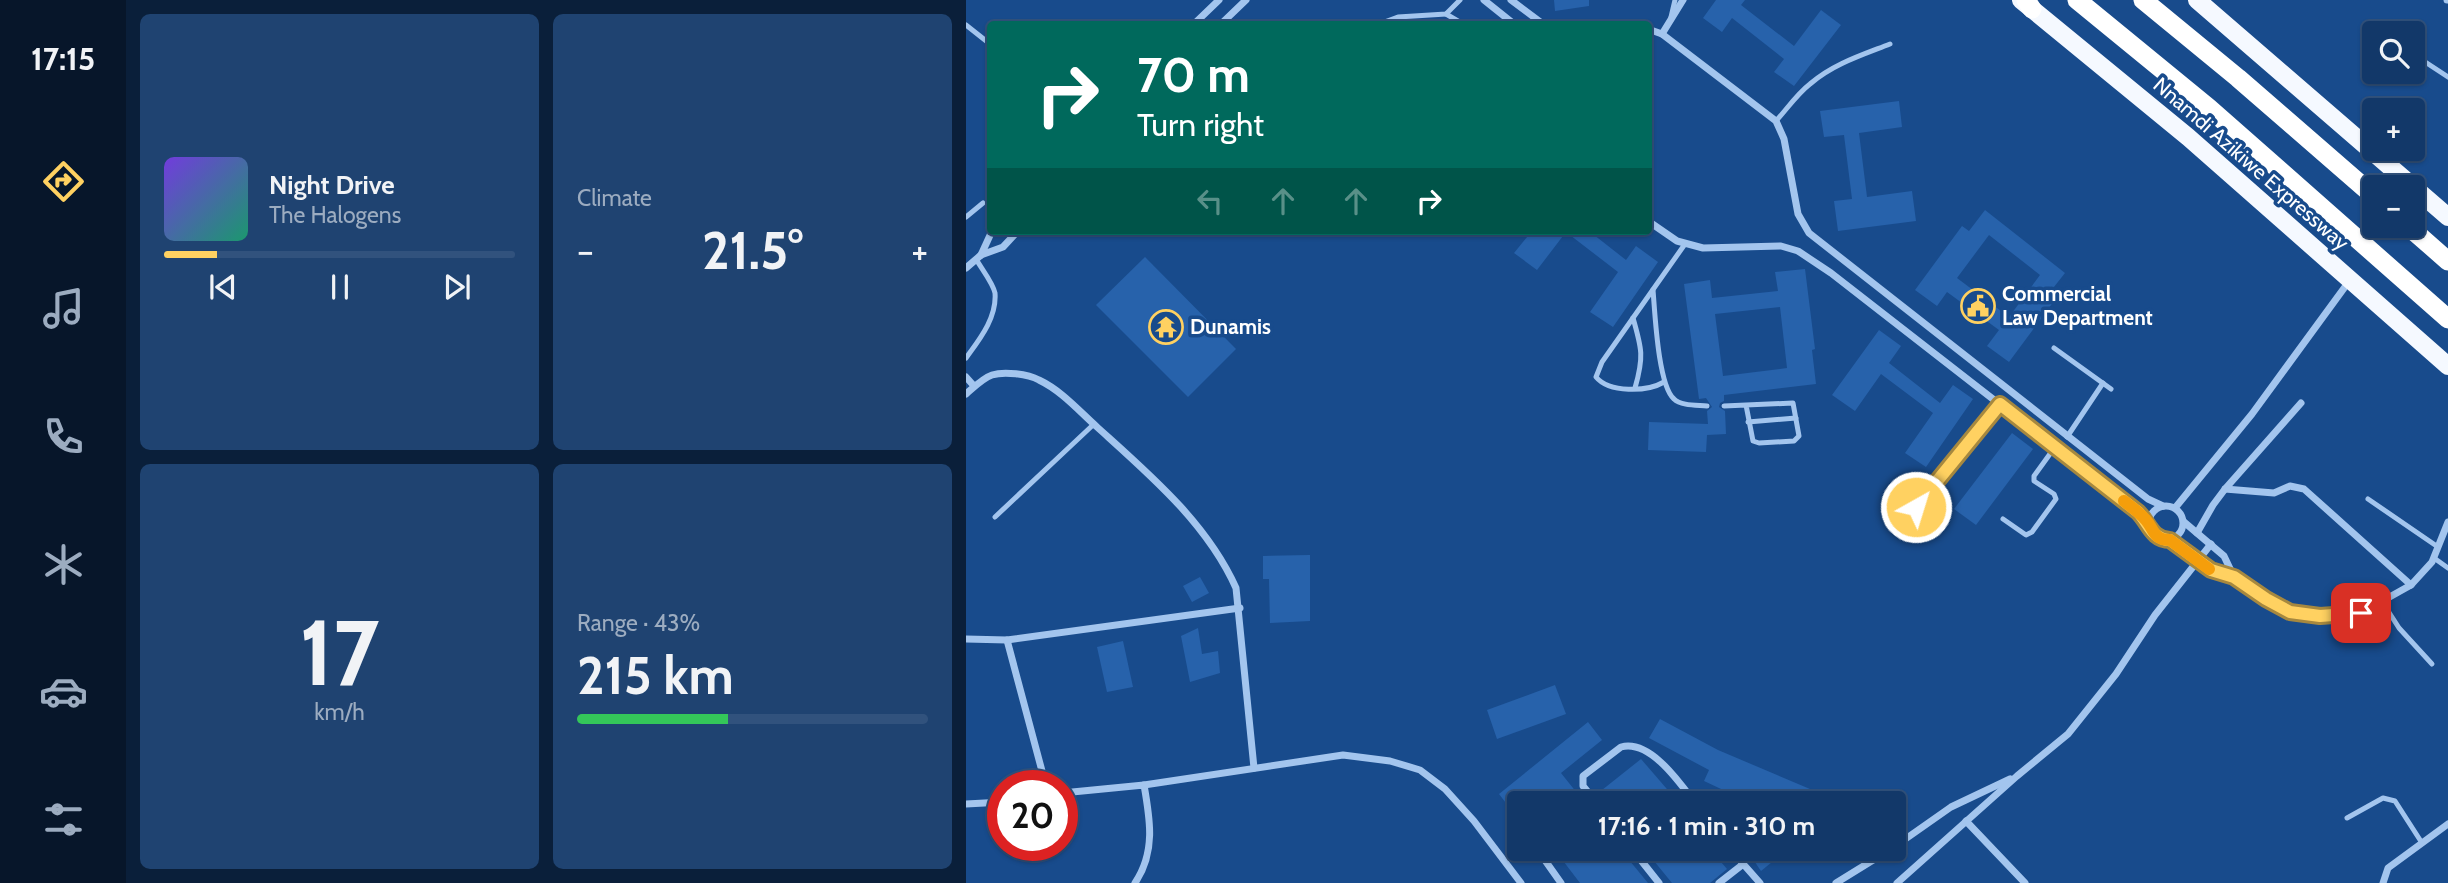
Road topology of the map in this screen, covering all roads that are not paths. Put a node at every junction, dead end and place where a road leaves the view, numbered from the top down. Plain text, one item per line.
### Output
1 (1219, 0) edge
2 (1245, 0) edge
3 (1460, 0) edge
4 (1484, 0) edge
5 (1511, 0) edge
6 (1675, 0) edge
7 (1683, 0) edge
8 (2077, 0) edge
9 (2143, 0) edge
10 (2197, 0) edge
11 (2026, 3) edge
12 (1446, 15) junction
13 (1197, 21) edge
14 (1225, 21) edge
15 (1398, 21) edge
16 (1457, 21) edge
17 (1510, 21) edge
18 (1539, 21) edge
19 (1670, 21) junction
20 (966, 25) edge
21 (1652, 30) edge
22 (1662, 34) junction
23 (987, 42) edge
24 (1890, 44) dead end
25 (2425, 62) edge
26 (2448, 77) edge
27 (1776, 121) junction
28 (2362, 186) edge
29 (984, 203) dead end
30 (966, 217) edge
31 (2448, 217) edge
32 (1652, 224) edge
33 (990, 235) edge
34 (1014, 235) edge
35 (2422, 238) edge
36 (1685, 244) junction
37 (978, 257) junction
38 (2448, 261) edge
39 (966, 268) edge
40 (2351, 280) junction
41 (1653, 290) junction
42 (1633, 318) junction
43 (2448, 319) edge
44 (2054, 348) dead end
45 (966, 358) edge
46 (2448, 366) edge
47 (966, 377) edge
48 (1664, 382) junction
49 (2103, 383) junction
50 (974, 386) junction
51 (1636, 388) junction
52 (2111, 389) dead end
53 (966, 394) edge
54 (2301, 403) dead end
55 (2000, 404) junction
56 (1746, 405) junction
57 (1707, 406) dead end
58 (1724, 406) dead end
59 (1796, 418) junction
60 (1748, 422) junction
61 (1094, 424) junction
62 (2067, 437) junction
63 (2055, 447) junction
64 (2225, 489) junction
65 (2148, 499) junction
66 (2368, 499) dead end
67 (2163, 506) junction
68 (1916, 507) dead end
69 (2175, 508) junction
70 (2138, 512) junction
71 (995, 517) dead end
72 (2003, 519) dead end
73 (2184, 522) junction
74 (2448, 522) edge
75 (2149, 523) junction
76 (2197, 533) junction
77 (2170, 540) junction
78 (2211, 544) junction
79 (2438, 547) junction
80 (2434, 558) junction
81 (2197, 562) junction
82 (2448, 568) edge
83 (2234, 577) junction
84 (2411, 585) junction
85 (2383, 603) junction
86 (1240, 608) junction
87 (966, 639) edge
88 (1007, 640) junction
89 (2432, 664) dead end
90 (1254, 768) junction
91 (1042, 770) edge
92 (2017, 776) junction
93 (1144, 785) junction
94 (1078, 791) edge
95 (1587, 791) edge
96 (1686, 791) edge
97 (987, 803) edge
98 (966, 804) edge
99 (2347, 818) dead end
100 (1966, 821) junction
101 (2448, 824) edge
102 (1906, 838) edge
103 (2422, 844) junction
104 (1545, 861) edge
105 (1642, 861) edge
106 (1739, 861) edge
107 (1871, 861) edge
108 (1742, 865) junction
109 (1135, 883) edge
110 (1521, 883) edge
111 (1561, 883) edge
112 (1659, 883) edge
113 (1719, 883) edge
114 (1760, 883) edge
115 (1836, 883) edge
116 (1897, 883) edge
117 (2025, 883) edge
118 (2383, 883) edge

1 - 13 street
2 - 14 street
3 - 12 lane
4 - 17 street
5 - 18 street
6 - 19 lane
7 - 19 street
8 - 43 highway, Nnamdi Azikiwe Expressway
9 - 28 highway
10 - 31 highway
11 - 40 highway, Nnamdi Azikiwe Expressway
12 - 15 lane
12 - 16 lane
19 - 22 street
20 - 23 lane
21 - 22 street
22 - 27 street
24 - 27 lane
25 - 26 lane
27 - 62 street
29 - 30 lane
32 - 36 street
33 - 37 street
34 - 37 street
35 - 38 highway
36 - 41 lane
36 - 55 street
37 - 39 street
37 - 45 lane
40 - 46 highway, Nnamdi Azikiwe Expressway
40 - 69 street
41 - 42 lane
41 - 48 lane
42 - 51 lane
42 - 51 lane
44 - 49 lane
47 - 50 street
48 - 51 lane
48 - 57 lane
49 - 52 lane
49 - 62 lane
50 - 53 street
50 - 61 street
54 - 64 street
55 - 63 street
55 - 68 lane
56 - 58 lane
56 - 59 lane
56 - 60 lane
59 - 60 lane
59 - 60 lane
61 - 71 lane
61 - 86 street
62 - 65 street
63 - 70 street
63 - 72 lane
64 - 76 street
64 - 84 street
65 - 67 street
65 - 70 street
66 - 79 lane
67 - 69 street
67 - 75 street
69 - 73 street
70 - 75 street
73 - 76 street
73 - 77 street
74 - 79 street
75 - 77 street
76 - 78 street
77 - 81 street
78 - 81 street
78 - 83 street
79 - 80 street
80 - 82 lane
80 - 84 street
81 - 83 street
81 - 92 street
83 - 85 street
84 - 85 street
85 - 89 lane
86 - 88 street
86 - 90 street
87 - 88 street
88 - 91 street
90 - 93 street
90 - 110 street
92 - 100 street
92 - 102 street
93 - 94 street
93 - 109 street
95 - 96 street
97 - 98 street
99 - 103 lane
100 - 116 street
100 - 117 street
101 - 103 street
103 - 118 street
104 - 111 street
105 - 112 street
106 - 108 street
107 - 115 street
108 - 113 street
108 - 114 street

